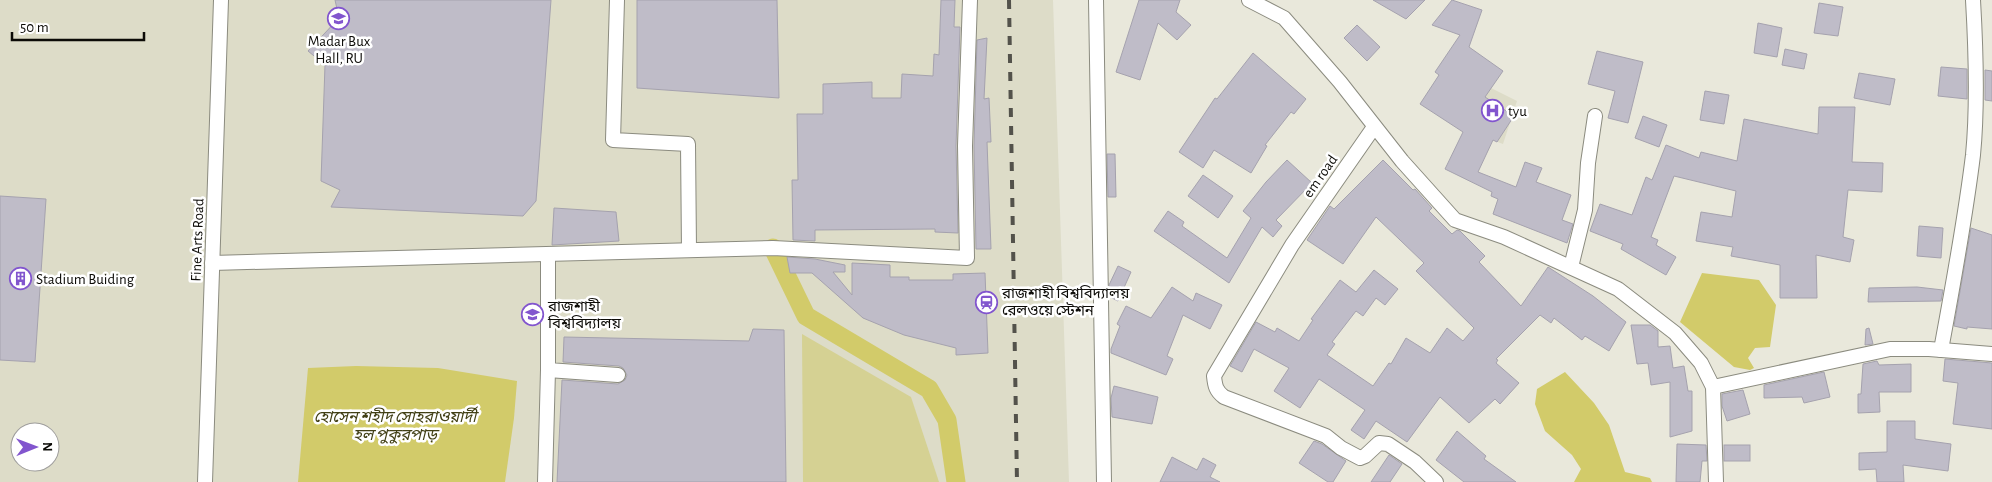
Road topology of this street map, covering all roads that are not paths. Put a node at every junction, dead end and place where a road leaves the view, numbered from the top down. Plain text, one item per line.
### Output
1 (221, 0) edge
2 (617, 0) edge
3 (970, 0) edge
4 (1096, 0) edge
5 (1249, 0) edge
6 (1973, 0) edge
7 (1595, 116) dead end
8 (1374, 127) junction
9 (688, 250) junction
10 (548, 254) junction
11 (212, 263) junction
12 (1571, 267) junction
13 (1940, 350) junction
14 (1992, 354) edge
15 (548, 370) junction
16 (618, 375) dead end
17 (1713, 387) junction
18 (204, 482) edge
19 (545, 482) edge
20 (1104, 482) edge
21 (1436, 482) edge
22 (1716, 482) edge

1 - 11 street, Fine Arts Road
2 - 9 street
3 - 9 street
4 - 20 street
5 - 8 street
6 - 13 street
7 - 12 street
8 - 12 street
8 - 21 street, em road
9 - 10 street
10 - 11 street
10 - 15 street
11 - 18 street, Fine Arts Road
12 - 17 street
13 - 14 street
13 - 17 street
15 - 16 street
15 - 19 street
17 - 22 street

